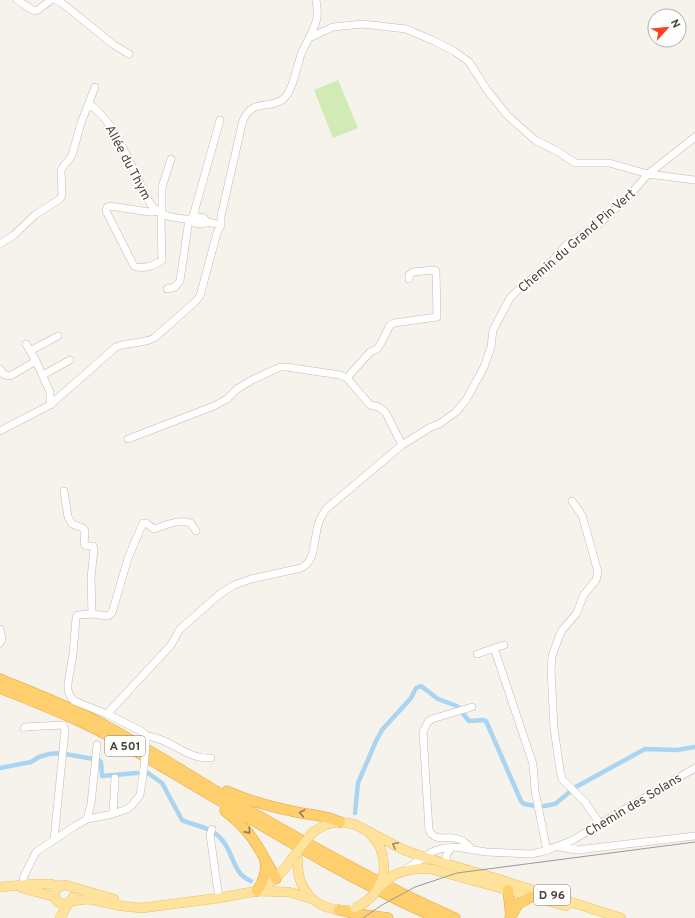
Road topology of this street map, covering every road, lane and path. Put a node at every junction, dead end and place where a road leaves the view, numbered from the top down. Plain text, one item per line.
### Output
1 (17, 0) edge
2 (51, 0) edge
3 (56, 0) edge
4 (316, 0) edge
5 (311, 37) junction
6 (129, 54) dead end
7 (95, 87) dead end
8 (92, 106) dead end
9 (220, 120) dead end
10 (695, 136) edge
11 (171, 159) dead end
12 (648, 174) junction
13 (695, 180) edge
14 (160, 212) junction
15 (192, 219) junction
16 (219, 225) junction
17 (0, 244) edge
18 (409, 279) dead end
19 (167, 289) dead end
20 (58, 336) dead end
21 (26, 344) dead end
22 (30, 351) junction
23 (70, 360) dead end
24 (36, 361) junction
25 (0, 369) edge
26 (43, 375) junction
27 (7, 376) junction
28 (347, 378) junction
29 (0, 381) edge
30 (50, 405) junction
31 (0, 431) edge
32 (128, 439) dead end
33 (402, 445) junction
34 (64, 491) dead end
35 (572, 501) dead end
36 (196, 531) dead end
37 (92, 614) junction
38 (0, 629) edge
39 (0, 642) edge
40 (504, 645) dead end
41 (494, 648) junction
42 (477, 654) dead end
43 (0, 679) edge
44 (0, 688) edge
45 (472, 707) dead end
46 (107, 714) junction
47 (24, 728) dead end
48 (146, 739) junction
49 (97, 745) dead end
50 (136, 752) junction
51 (211, 758) dead end
52 (164, 760) junction
53 (695, 768) edge
54 (115, 778) dead end
55 (113, 814) junction
56 (87, 819) junction
57 (340, 822) junction
58 (600, 824) junction
59 (366, 830) junction
60 (211, 831) dead end
61 (695, 836) edge
62 (54, 840) junction
63 (545, 840) junction
64 (571, 840) junction
65 (559, 846) junction
66 (453, 848) junction
67 (584, 848) junction
68 (472, 850) junction
69 (547, 850) junction
70 (540, 852) junction
71 (262, 854) junction
72 (424, 857) junction
73 (295, 858) junction
74 (453, 867) junction
75 (26, 870) junction
76 (405, 870) junction
77 (480, 875) junction
78 (276, 879) junction
79 (29, 886) junction
80 (59, 886) junction
81 (0, 887) edge
82 (70, 887) junction
83 (380, 887) junction
84 (508, 890) junction
85 (257, 891) junction
86 (289, 892) junction
87 (394, 894) junction
88 (531, 897) junction
89 (219, 898) junction
90 (312, 899) junction
91 (56, 900) junction
92 (408, 901) junction
93 (69, 902) junction
94 (142, 908) junction
95 (339, 910) joint
96 (356, 911) junction
97 (60, 918) edge
98 (388, 918) edge
99 (437, 918) edge
100 (455, 918) edge
101 (511, 918) edge
102 (612, 918) edge
103 (621, 918) edge

1 - 2 street
3 - 6 street
4 - 5 street
5 - 12 street
5 - 16 street
7 - 17 street
8 - 14 street, Allée du Thym
9 - 15 street
10 - 12 street, Chemin du Grand Pin Vert
11 - 14 street
12 - 13 street
12 - 33 street, Chemin du Grand Pin Vert
14 - 14 street
14 - 15 street, Allée du Thym
15 - 16 street, Allée du Thym
15 - 19 street
16 - 30 street
18 - 28 street
20 - 22 street
21 - 22 street
22 - 24 street
23 - 26 street
24 - 26 street
24 - 27 street
25 - 27 street
26 - 30 street
27 - 29 street
28 - 32 street
28 - 33 street
30 - 31 street
33 - 46 street, Chemin du Grand Pin Vert
34 - 37 street
35 - 58 street
36 - 37 street
37 - 46 street
38 - 39 street
40 - 41 street
41 - 42 street
41 - 63 street
43 - 52 highway, A 501
44 - 50 highway, A 501
45 - 68 street
46 - 48 street
47 - 62 street
48 - 51 street
48 - 55 street, bridge
49 - 56 street
50 -> 71 highway
50 - 87 highway, A 501
57 -> 52 highway
52 - 87 highway, A 501
53 - 58 street, Chemin des Solans
54 - 55 street
55 - 56 street
56 - 62 street
57 - 59 main road
57 - 73 main road, bridge
58 - 64 street, Chemin des Solans
72 -> 59 main road, D 96
59 - 83 main road, bridge
60 - 89 street
61 - 67 street
62 - 75 street
63 - 69 street
63 - 70 street
64 - 65 street, Chemin des Solans
64 - 67 street
65 - 67 street
65 - 69 street, Chemin des Solans
66 - 68 street, Chemin des Solans
66 - 72 street, Chemin des Solans
66 - 74 street
68 - 70 street, Chemin des Solans
69 - 70 street, Chemin des Solans
71 - 78 highway
71 - 85 highway
72 - 74 main road, D 96
72 - 76 street, Chemin des Solans
73 - 78 main road
73 - 90 main road
74 - 77 main road, D 96
75 - 79 street
75 - 79 street
76 - 83 main road, D 96, bridge
76 - 84 main road, D 96
77 - 84 main road
77 - 103 main road, D 96
78 - 85 main road
78 - 86 main road
79 - 80 main road
79 - 81 main road
79 - 91 main road
80 - 82 main road
80 - 91 main road
82 - 93 main road
82 - 94 main road
83 - 96 main road, bridge
84 - 88 main road, D 96
84 - 101 highway
85 - 86 main road
85 - 89 main road
86 - 90 main road
87 - 92 highway, A 501
88 - 101 highway
88 - 102 main road, D 96
89 - 94 main road
90 - 95 main road
91 - 93 main road
91 - 97 main road
92 - 99 highway, A 501
92 - 100 highway, A 501
93 - 94 main road
93 - 97 main road
95 - 96 highway
96 - 98 highway

